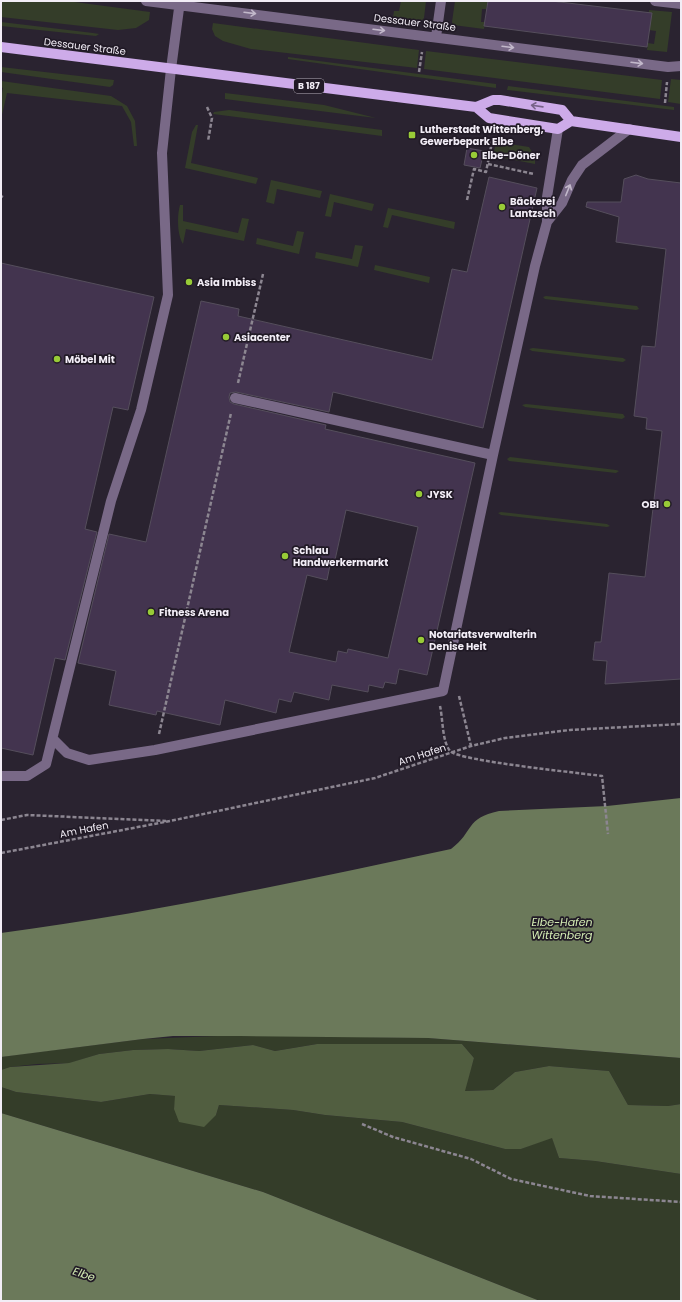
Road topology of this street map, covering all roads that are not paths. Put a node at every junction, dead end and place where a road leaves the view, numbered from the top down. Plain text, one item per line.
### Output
1 (146, 1) edge
2 (441, 1) edge
3 (655, 1) edge
4 (180, 4) edge
5 (681, 4) edge
6 (436, 37) junction
7 (1, 47) edge
8 (681, 66) edge
9 (170, 69) junction
10 (476, 107) junction
11 (570, 121) junction
12 (558, 129) junction
13 (629, 129) junction
14 (681, 137) edge
15 (547, 222) junction
16 (235, 398) road end
17 (493, 455) junction
18 (53, 740) junction
19 (1, 776) edge

1 - 4 street, Dessauer Straße
2 - 6 street
3 - 5 street
4 -> 6 street, Dessauer Straße
4 - 9 street
6 -> 8 street, Dessauer Straße
7 - 9 main road, Dessauer Straße / B 187
9 - 10 main road, Dessauer Straße / B 187
9 - 18 street
11 -> 10 main road, Dessauer Straße / B 187
10 - 12 main road, Dessauer Straße / B 187
11 - 12 main road
11 - 13 main road
12 - 15 street
13 - 14 main road
15 -> 13 street
15 - 17 street
16 - 17 street
17 - 18 street
18 - 19 street

